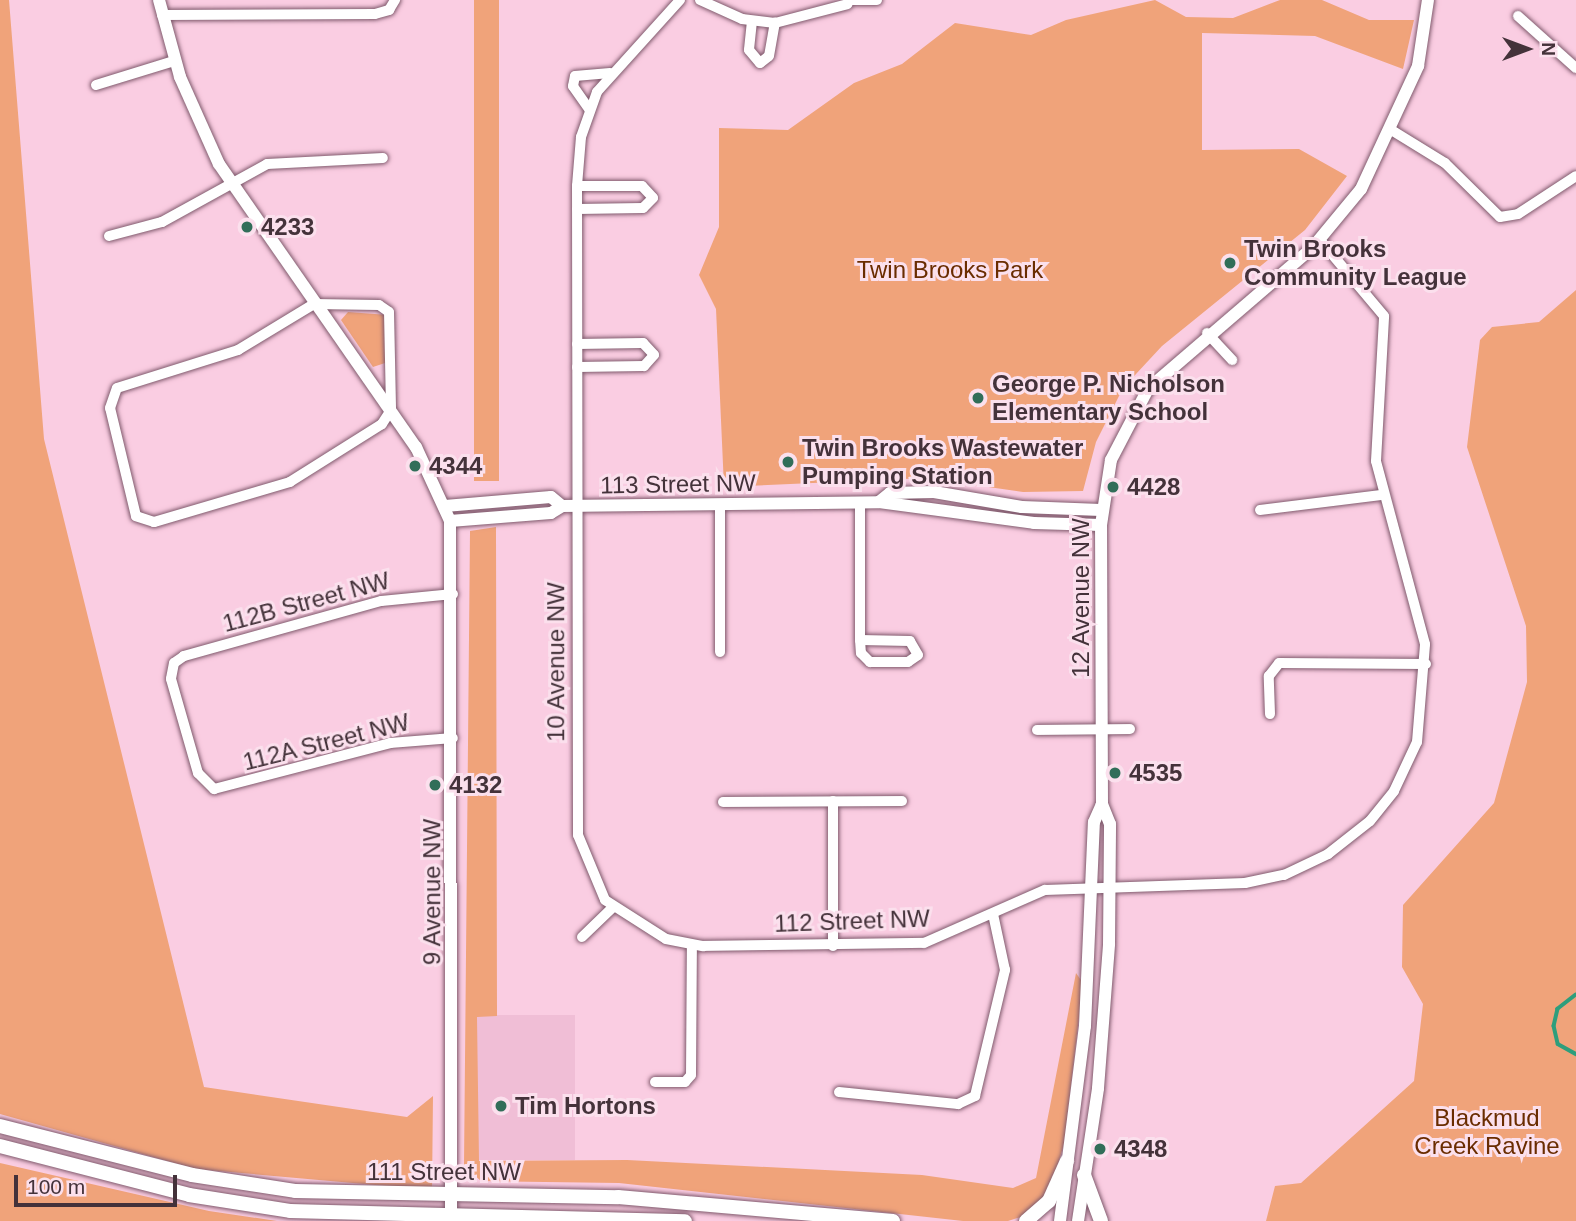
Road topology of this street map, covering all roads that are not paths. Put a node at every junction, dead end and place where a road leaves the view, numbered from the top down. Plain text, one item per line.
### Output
1 (159, 0) edge
2 (680, 0) edge
3 (699, 0) edge
4 (877, 0) edge
5 (1429, 0) edge
6 (849, 2) edge
7 (393, 4) edge
8 (162, 15) junction
9 (1518, 16) dead end
10 (752, 21) junction
11 (775, 23) junction
12 (174, 61) junction
13 (1576, 68) edge
14 (610, 72) junction
15 (96, 85) dead end
16 (589, 108) junction
17 (1393, 131) junction
18 (383, 158) dead end
19 (1576, 176) edge
20 (228, 180) junction
21 (577, 186) junction
22 (577, 209) junction
23 (109, 236) dead end
24 (1320, 240) junction
25 (314, 304) junction
26 (1207, 333) junction
27 (577, 344) junction
28 (1232, 360) dead end
29 (577, 367) junction
30 (391, 410) junction
31 (1381, 495) junction
32 (879, 502) junction
33 (860, 503) junction
34 (720, 505) junction
35 (445, 506) junction
36 (562, 506) junction
37 (577, 506) junction
38 (1101, 510) junction
39 (1259, 510) dead end
40 (450, 521) junction
41 (1101, 525) junction
42 (453, 594) junction
43 (860, 640) junction
44 (720, 652) dead end
45 (1426, 664) junction
46 (1270, 714) dead end
47 (1130, 729) dead end
48 (1037, 730) dead end
49 (1102, 730) junction
50 (453, 738) junction
51 (209, 787) joint
52 (833, 801) junction
53 (902, 801) dead end
54 (723, 802) dead end
55 (1102, 804) junction
56 (1092, 887) junction
57 (1110, 888) junction
58 (612, 908) junction
59 (992, 914) junction
60 (582, 937) dead end
61 (692, 945) junction
62 (834, 946) junction
63 (655, 1083) dead end
64 (839, 1092) dead end
65 (0, 1126) edge
66 (0, 1146) edge
67 (1067, 1161) junction
68 (1084, 1175) junction
69 (452, 1195) junction
70 (451, 1218) edge
71 (685, 1221) edge
72 (894, 1221) edge
73 (1026, 1221) edge
74 (1060, 1221) edge
75 (1079, 1221) edge
76 (1101, 1221) edge

1 - 8 street, 9 Avenue NW
2 - 14 street, 10 Avenue NW
3 - 10 street
4 - 6 street
5 - 17 street, 12 Avenue NW
6 - 11 street
7 - 8 street
8 - 12 street, 9 Avenue NW
9 - 13 street
10 - 11 street
10 - 11 street
12 - 15 street
12 - 20 street, 9 Avenue NW
14 - 16 street, 10 Avenue NW
14 - 16 street
16 - 21 street, 10 Avenue NW
17 - 19 street
17 - 24 street, 12 Avenue NW
18 - 20 street
20 - 23 street
20 - 25 street, 9 Avenue NW
21 - 22 street, 10 Avenue NW
21 - 22 street
22 - 27 street, 10 Avenue NW
24 - 26 street, 12 Avenue NW
24 - 31 street, 112 Street NW
25 - 30 street, 9 Avenue NW
25 - 30 street, 9 Avenue NW
25 - 30 street
26 - 28 street
26 - 38 street, 12 Avenue NW
27 - 29 street, 10 Avenue NW
27 - 29 street
29 - 37 street, 10 Avenue NW
30 - 35 street, 9 Avenue NW
31 - 39 street
31 - 45 street, 112 Street NW
32 - 33 street, 113 Street NW
32 - 38 street, 113 Street NW
32 - 41 street, 113 Street NW
33 - 34 street, 113 Street NW
33 - 43 street
34 - 37 street, 113 Street NW
34 - 44 street
35 - 36 street, 113 Street NW
35 - 40 street, 9 Avenue NW
36 - 37 street, 113 Street NW
36 - 40 street, 113 Street NW
37 - 58 street, 10 Avenue NW
38 - 41 street, 12 Avenue NW
40 - 42 street, 9 Avenue NW
41 - 49 street, 12 Avenue NW
42 - 50 street, 9 Avenue NW
42 - 51 street, 112B Street NW
43 - 43 street
45 - 46 street
45 - 57 street, 112 Street NW
47 - 49 street
48 - 49 street
49 - 55 street, 12 Avenue NW
50 - 51 street, 112A Street NW
50 - 69 street, 9 Avenue NW
52 - 53 street
52 - 54 street
52 - 62 street
55 - 56 street, 12 Avenue NW
55 - 57 street, 12 Avenue NW
56 - 57 street, 112 Street NW
56 - 59 street, 112 Street NW
56 - 67 street, 12 Avenue NW
57 - 68 street, 12 Avenue NW
58 - 60 street
58 - 61 street, 112 Street NW
59 - 62 street, 112 Street NW
59 - 64 street
61 - 62 street, 112 Street NW
61 - 63 street
65 - 69 main road, 111 Street NW
66 - 70 main road, 111 Street NW
67 - 73 main road
67 - 74 street, 12 Avenue NW
68 - 75 street, 12 Avenue NW
68 - 76 main road
69 - 70 street, 9 Avenue NW
69 - 72 main road, 111 Street NW
70 - 71 main road, 111 Street NW

